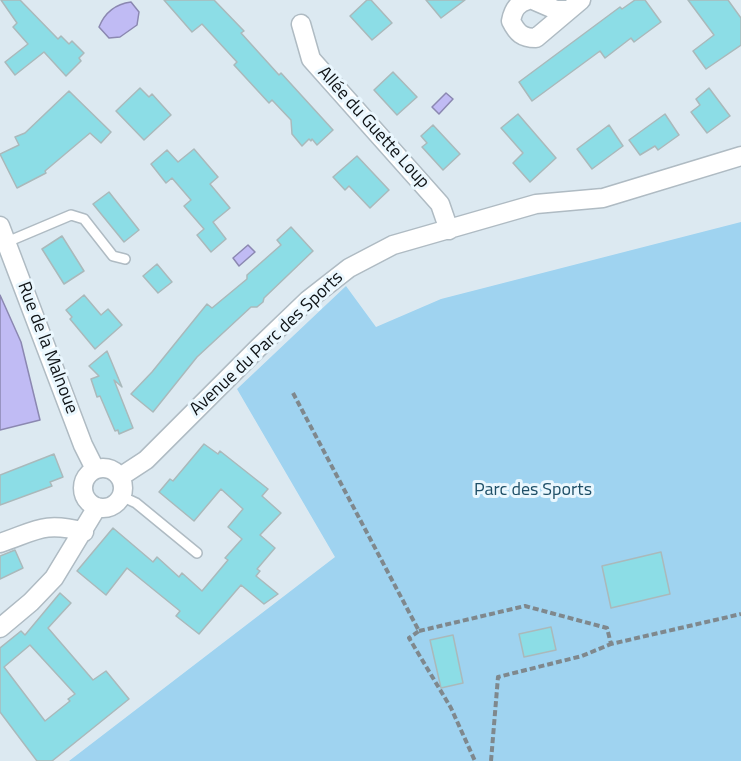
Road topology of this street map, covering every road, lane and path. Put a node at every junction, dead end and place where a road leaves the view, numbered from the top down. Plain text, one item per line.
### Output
1 (528, 0) edge
2 (533, 0) edge
3 (574, 5) edge
4 (302, 24) dead end
5 (741, 156) edge
6 (449, 230) junction
7 (3, 234) edge
8 (125, 259) dead end
9 (293, 393) dead end
10 (94, 469) junction
11 (120, 477) junction
12 (121, 496) junction
13 (97, 507) junction
14 (84, 532) junction
15 (0, 543) edge
16 (197, 553) dead end
17 (741, 614) edge
18 (0, 628) edge
19 (419, 631) junction
20 (611, 644) junction
21 (475, 761) edge
22 (491, 761) edge

1 - 3 street
2 - 3 street
4 - 6 street, Allée du Guette Loup
5 - 6 street, Avenue du Parc des Sports
6 - 11 street, Avenue du Parc des Sports
7 - 8 lane
7 - 10 street, Rue de la Malnoue
9 - 19 path
10 - 11 street
10 - 13 street
11 - 12 street
12 - 13 street
12 - 16 lane
13 - 14 street
14 - 15 street
14 - 18 street
17 - 20 path
19 - 20 path
19 - 21 path
20 - 22 path

